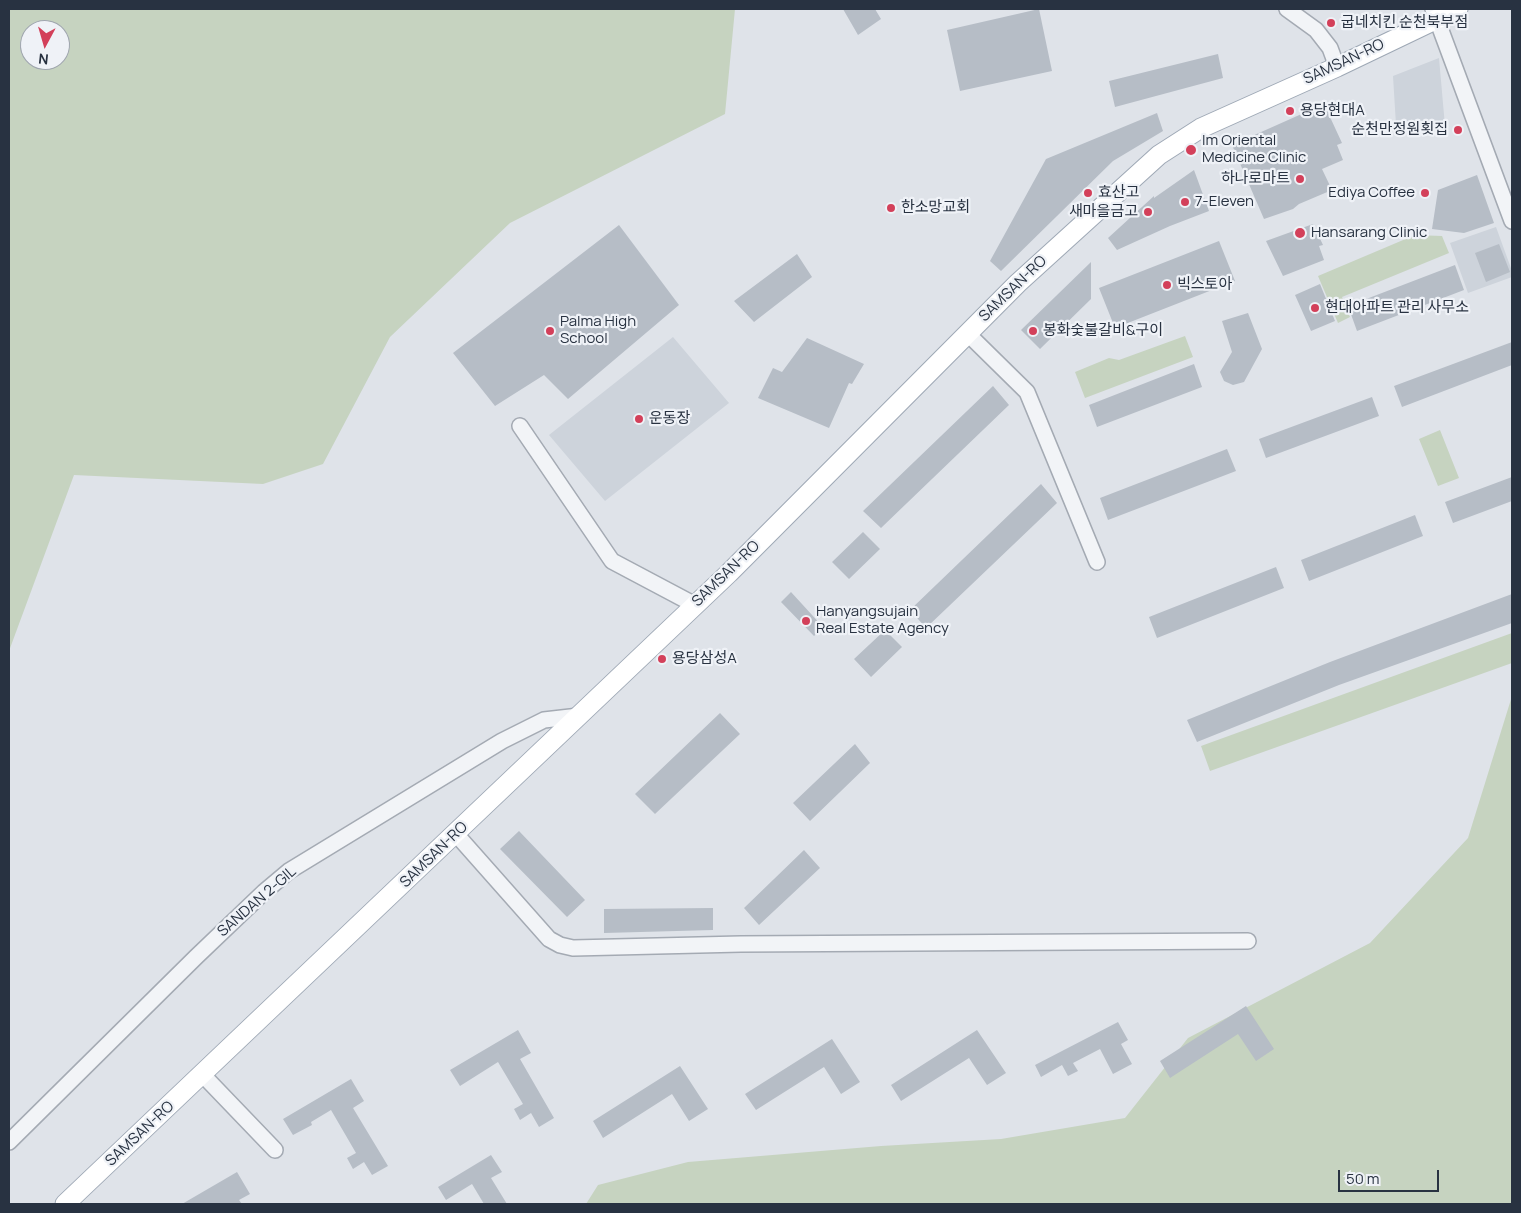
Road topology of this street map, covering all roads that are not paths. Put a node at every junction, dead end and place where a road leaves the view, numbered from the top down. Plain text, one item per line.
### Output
1 (1287, 9) edge
2 (1458, 9) edge
3 (1434, 14) edge
4 (1337, 67) junction
5 (1512, 221) edge
6 (967, 334) junction
7 (520, 426) dead end
8 (1097, 562) dead end
9 (695, 604) junction
10 (579, 716) junction
11 (456, 834) junction
12 (1248, 941) dead end
13 (202, 1074) junction
14 (9, 1142) edge
15 (274, 1150) dead end
16 (65, 1204) edge

1 - 4 street
2 - 3 main road, SAMSAN-RO
3 - 4 main road, SAMSAN-RO
3 - 5 street
4 - 6 main road, SAMSAN-RO
6 - 8 street
6 - 9 main road, SAMSAN-RO
7 - 9 street
9 - 10 main road, SAMSAN-RO
10 - 11 main road, SAMSAN-RO
10 - 14 street, SANDAN 2-GIL
11 - 12 street
11 - 13 main road, SAMSAN-RO
13 - 15 street
13 - 16 main road, SAMSAN-RO

